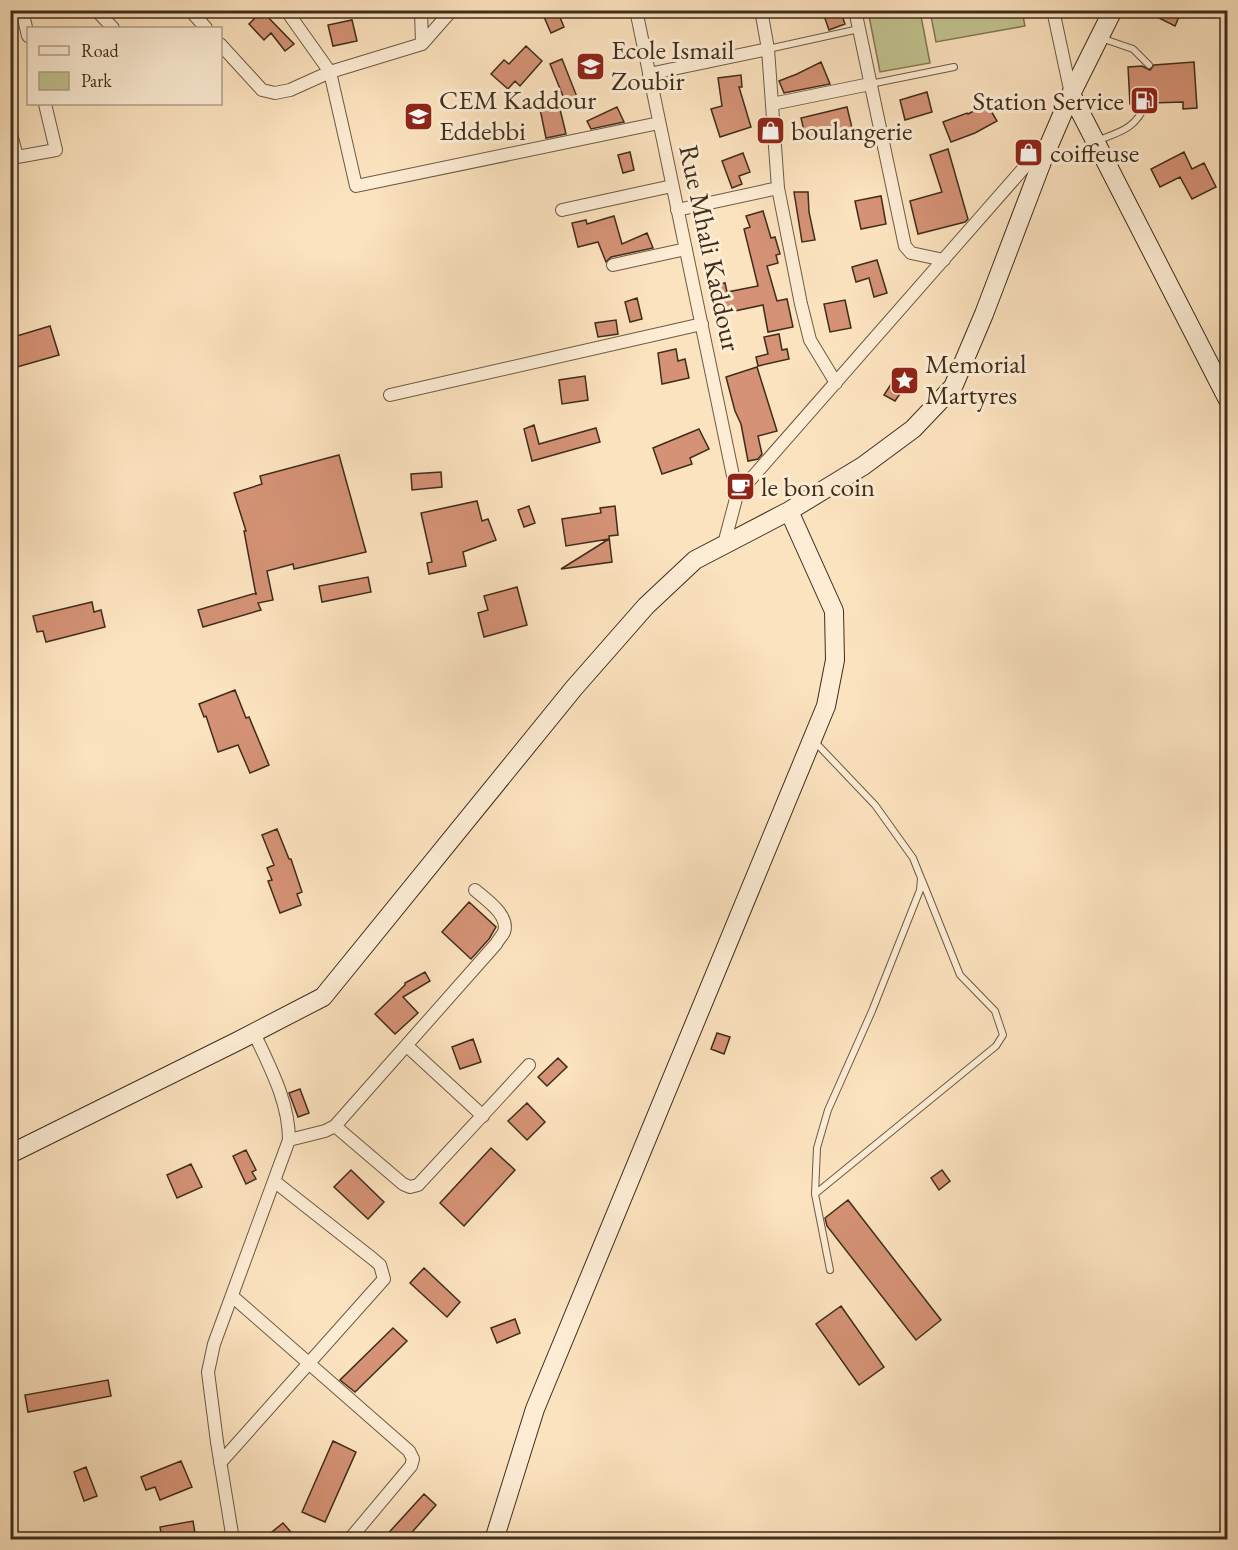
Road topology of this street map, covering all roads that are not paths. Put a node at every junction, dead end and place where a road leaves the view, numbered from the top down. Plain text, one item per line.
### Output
1 (22, 10) edge
2 (96, 10) edge
3 (190, 10) edge
4 (286, 10) edge
5 (422, 10) edge
6 (452, 10) edge
7 (636, 10) edge
8 (761, 10) edge
9 (855, 10) edge
10 (1053, 10) edge
11 (1113, 10) edge
12 (112, 27) edge
13 (205, 27) edge
14 (859, 29) junction
15 (27, 32) edge
16 (1100, 37) junction
17 (422, 44) junction
18 (768, 50) junction
19 (226, 57) edge
20 (1149, 65) dead end
21 (954, 67) dead end
22 (330, 72) junction
23 (649, 74) junction
24 (870, 84) junction
25 (1071, 94) junction
26 (1146, 103) dead end
27 (772, 104) junction
28 (45, 105) edge
29 (659, 123) junction
30 (10, 130) edge
31 (1054, 134) junction
32 (1095, 141) junction
33 (672, 186) junction
34 (778, 188) junction
35 (562, 210) dead end
36 (677, 210) junction
37 (686, 249) junction
38 (944, 260) junction
39 (613, 265) dead end
40 (702, 324) junction
41 (836, 383) junction
42 (390, 395) dead end
43 (1227, 400) edge
44 (737, 495) junction
45 (789, 511) junction
46 (724, 544) junction
47 (812, 738) junction
48 (921, 878) junction
49 (475, 890) dead end
50 (254, 1033) junction
51 (407, 1046) junction
52 (529, 1065) dead end
53 (483, 1116) junction
54 (336, 1126) junction
55 (289, 1140) junction
56 (10, 1154) edge
57 (274, 1181) junction
58 (815, 1194) junction
59 (830, 1270) dead end
60 (232, 1296) junction
61 (310, 1363) junction
62 (220, 1463) junction
63 (234, 1539) edge
64 (349, 1539) edge
65 (494, 1539) edge

1 - 15 street
2 - 12 street
3 - 13 street
4 - 22 street
5 - 17 street
6 - 17 street
7 - 23 street, Rue Mhali Kaddour
8 - 18 street
9 - 14 street
10 - 25 street
11 - 16 main road
14 - 18 lane
14 - 24 street
16 - 20 lane
16 - 25 main road
17 - 22 street
18 - 23 street
18 - 27 street
19 - 22 street
21 - 24 lane
22 - 29 street
23 - 29 street, Rue Mhali Kaddour
24 - 27 street
24 - 38 street
25 - 31 main road
25 - 32 main road
26 - 32 lane
27 - 34 street
28 - 30 street
29 - 33 street, Rue Mhali Kaddour
31 - 38 street
31 - 45 main road
32 - 43 main road
33 - 35 street
33 - 36 street, Rue Mhali Kaddour
34 - 36 street
34 - 41 street
36 - 37 street, Rue Mhali Kaddour
37 - 39 street
37 - 40 street, Rue Mhali Kaddour
38 - 41 street
40 - 42 street
40 - 44 street, Rue Mhali Kaddour
41 - 44 street
44 - 46 street
45 - 46 main road
45 - 47 main road
46 - 50 main road
47 - 48 lane
47 - 65 main road
48 - 58 lane
48 - 58 lane
49 - 51 street
50 - 55 street
50 - 56 main road
51 - 53 street
51 - 54 street
52 - 53 street
53 - 54 street
54 - 55 street
55 - 57 street
57 - 60 street
57 - 61 street
58 - 59 lane
60 - 61 street
60 - 62 street
61 - 62 street
61 - 64 street
62 - 63 street

